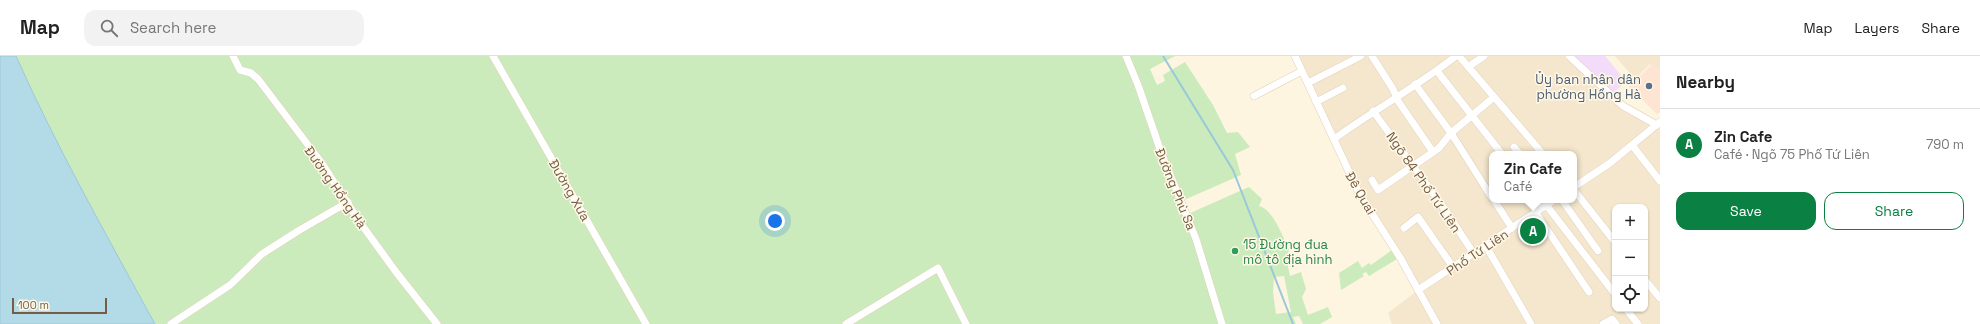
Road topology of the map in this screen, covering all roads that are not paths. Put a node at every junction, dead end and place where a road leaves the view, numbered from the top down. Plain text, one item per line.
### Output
1 (233, 56) edge
2 (493, 56) edge
3 (1126, 56) edge
4 (1295, 56) edge
5 (1361, 56) edge
6 (1372, 56) edge
7 (1458, 56) edge
8 (1484, 56) edge
9 (1569, 56) edge
10 (1468, 67) junction
11 (1302, 71) junction
12 (1437, 71) junction
13 (1308, 83) junction
14 (1415, 84) junction
15 (1343, 88) dead end
16 (1254, 96) dead end
17 (1397, 96) junction
18 (1494, 97) junction
19 (1316, 102) junction
20 (1373, 111) junction
21 (1472, 115) junction
22 (1658, 124) edge
23 (1451, 133) junction
24 (1334, 139) junction
25 (1632, 145) junction
26 (1514, 147) dead end
27 (1500, 151) edge
28 (1517, 151) edge
29 (1540, 151) edge
30 (1433, 152) junction
31 (1413, 165) junction
32 (1372, 180) dead end
33 (1660, 181) edge
34 (1577, 185) edge
35 (1489, 193) edge
36 (1577, 194) edge
37 (348, 202) junction
38 (1496, 203) edge
39 (1542, 203) edge
40 (1550, 203) edge
41 (1564, 203) edge
42 (1545, 206) junction
43 (1536, 213) junction
44 (1404, 228) dead end
45 (1512, 228) junction
46 (1613, 240) edge
47 (1486, 246) junction
48 (1598, 251) dead end
49 (1474, 254) junction
50 (1454, 267) junction
51 (1648, 284) edge
52 (1418, 290) junction
53 (1612, 290) edge
54 (1588, 292) dead end
55 (1660, 298) edge
56 (1628, 312) edge
57 (1635, 323) edge
58 (171, 324) edge
59 (437, 324) edge
60 (646, 324) edge
61 (846, 324) edge
62 (966, 324) edge
63 (1222, 324) edge
64 (1437, 324) edge
65 (1531, 324) edge
66 (1603, 324) edge
67 (1616, 324) edge

1 - 37 street, Đường Hồng Hà
2 - 60 street, Đường Xưa
3 - 63 street, Đường Phù Sa
4 - 11 street, Đê Quai
5 - 13 street
6 - 17 street
7 - 10 street
7 - 12 street
8 - 10 street
9 - 22 street
10 - 18 street
11 - 13 street, Đê Quai
11 - 16 street
12 - 14 street
12 - 21 street
13 - 19 street, Đê Quai
14 - 17 street
14 - 23 street
15 - 19 street
17 - 20 street
17 - 30 street
18 - 21 street
18 - 29 street
19 - 24 street, Đê Quai
20 - 24 street
20 - 31 street, Ngõ 84 Phố Tứ Liên
21 - 23 street
21 - 27 street
22 - 25 street
23 - 30 street
23 - 35 street
24 - 52 street, Đê Quai
25 - 33 street
25 - 34 street
26 - 28 street
30 - 31 street
31 - 32 street
31 - 49 street, Ngõ 84 Phố Tứ Liên
36 - 46 street
37 - 58 street
37 - 59 street, Đường Hồng Hà
38 - 45 street
39 - 42 street
40 - 42 street, Phố Tứ Liên
41 - 48 street
42 - 43 street, Phố Tứ Liên
42 - 53 street
43 - 45 street, Phố Tứ Liên
43 - 54 street
44 - 50 street
45 - 47 street, Phố Tứ Liên
47 - 49 street, Phố Tứ Liên
47 - 65 street
49 - 50 street, Phố Tứ Liên
50 - 52 street, Phố Tứ Liên
51 - 55 street
52 - 64 street, Đê Quai
56 - 57 street
61 - 62 street
66 - 67 street

